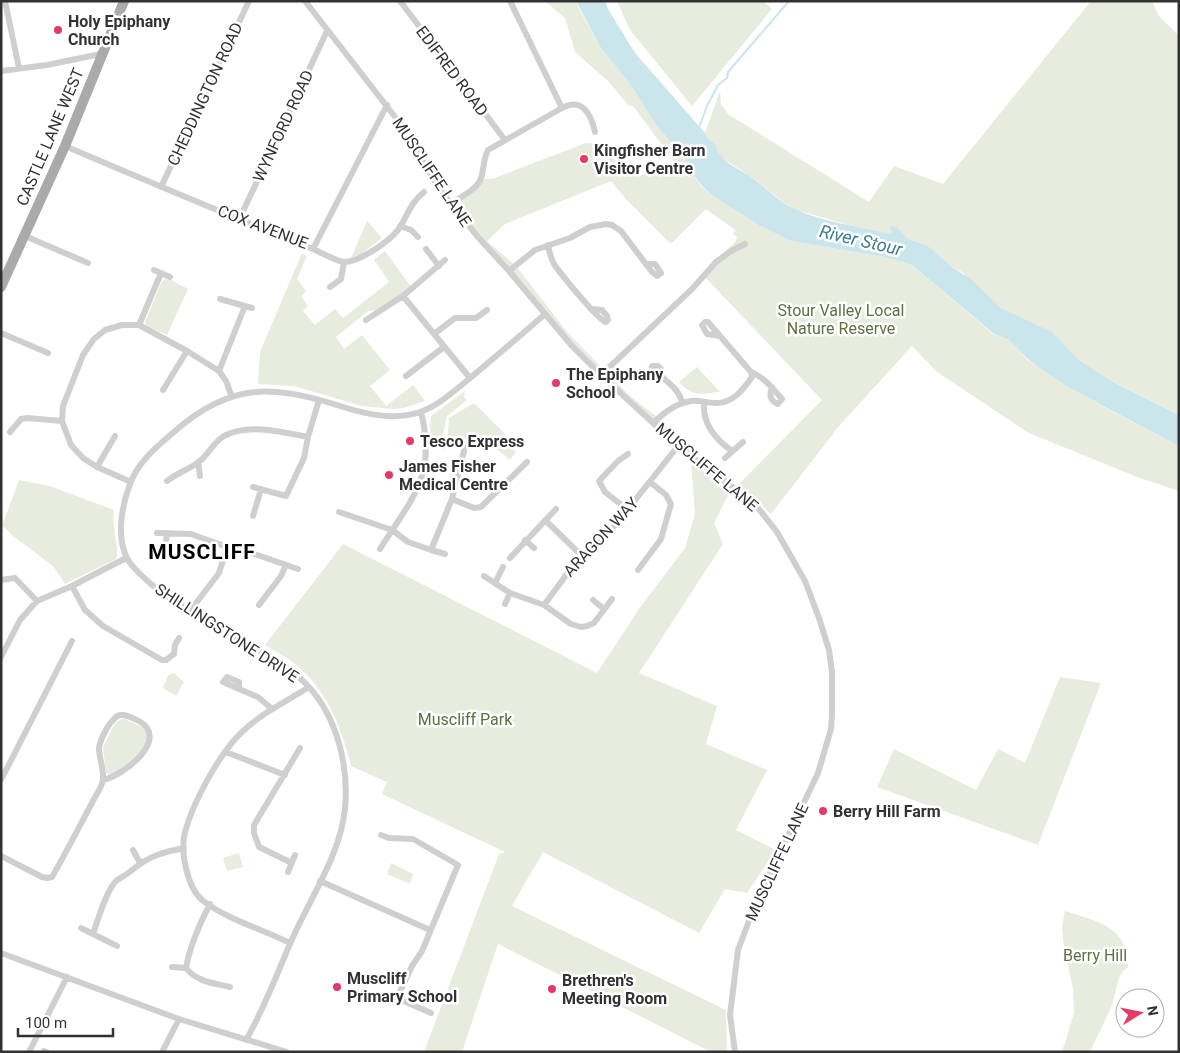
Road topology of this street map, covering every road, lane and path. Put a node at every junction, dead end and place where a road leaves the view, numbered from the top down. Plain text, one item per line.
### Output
1 (5, 1) edge
2 (126, 1) edge
3 (249, 1) edge
4 (305, 1) edge
5 (400, 1) edge
6 (510, 1) edge
7 (327, 32) junction
8 (101, 54) junction
9 (19, 68) junction
10 (1, 71) edge
11 (386, 105) junction
12 (562, 108) junction
13 (594, 132) dead end
14 (505, 140) junction
15 (65, 146) junction
16 (162, 187) junction
17 (424, 192) dead end
18 (451, 204) junction
19 (239, 220) junction
20 (400, 226) junction
21 (25, 236) junction
22 (418, 237) dead end
23 (745, 244) dead end
24 (548, 245) junction
25 (313, 249) junction
26 (426, 250) dead end
27 (445, 260) dead end
28 (344, 262) junction
29 (88, 263) dead end
30 (646, 264) dead end
31 (439, 266) junction
32 (154, 270) dead end
33 (509, 271) junction
34 (161, 272) junction
35 (170, 277) dead end
36 (1, 287) edge
37 (330, 287) dead end
38 (403, 296) junction
39 (220, 299) dead end
40 (592, 309) dead end
41 (487, 310) dead end
42 (545, 314) junction
43 (366, 320) dead end
44 (139, 325) junction
45 (1, 333) edge
46 (434, 334) junction
47 (720, 336) dead end
48 (444, 347) junction
49 (187, 351) junction
50 (48, 353) dead end
51 (219, 371) junction
52 (751, 372) junction
53 (601, 375) junction
54 (406, 376) dead end
55 (661, 376) dead end
56 (470, 378) junction
57 (772, 387) dead end
58 (163, 390) dead end
59 (232, 397) junction
60 (320, 400) junction
61 (704, 402) junction
62 (682, 403) junction
63 (421, 412) junction
64 (62, 421) junction
65 (654, 422) junction
66 (10, 432) dead end
67 (115, 436) dead end
68 (308, 437) junction
69 (743, 442) dead end
70 (678, 446) junction
71 (465, 447) dead end
72 (732, 451) junction
73 (628, 454) dead end
74 (725, 458) dead end
75 (198, 462) junction
76 (527, 462) dead end
77 (97, 467) junction
78 (200, 476) dead end
79 (131, 482) junction
80 (167, 482) dead end
81 (650, 482) junction
82 (253, 487) dead end
83 (261, 489) junction
84 (452, 499) junction
85 (556, 509) dead end
86 (628, 510) junction
87 (340, 512) dead end
88 (253, 516) dead end
89 (545, 520) junction
90 (392, 530) junction
91 (157, 533) dead end
92 (167, 533) junction
93 (526, 540) junction
94 (227, 547) junction
95 (534, 548) dead end
96 (380, 550) dead end
97 (431, 550) junction
98 (165, 552) dead end
99 (445, 554) dead end
100 (581, 555) junction
101 (126, 558) junction
102 (510, 558) dead end
103 (286, 565) junction
104 (503, 567) dead end
105 (298, 569) dead end
106 (638, 570) dead end
107 (484, 576) dead end
108 (1, 580) edge
109 (495, 584) junction
110 (72, 586) junction
111 (510, 593) junction
112 (612, 599) dead end
113 (593, 600) dead end
114 (37, 601) junction
115 (505, 604) dead end
116 (259, 605) dead end
117 (544, 605) junction
118 (604, 609) junction
119 (190, 611) junction
120 (179, 638) dead end
121 (72, 642) dead end
122 (1, 657) edge
123 (309, 687) junction
124 (239, 689) dead end
125 (272, 709) junction
126 (300, 748) dead end
127 (226, 752) junction
128 (284, 775) junction
129 (1, 780) edge
130 (103, 780) junction
131 (381, 835) dead end
132 (184, 848) junction
133 (133, 850) dead end
134 (294, 855) dead end
135 (1, 856) edge
136 (140, 863) junction
137 (292, 863) junction
138 (288, 872) dead end
139 (320, 881) junction
140 (210, 904) junction
141 (81, 928) dead end
142 (430, 930) junction
143 (93, 934) junction
144 (290, 943) junction
145 (117, 946) dead end
146 (1, 953) edge
147 (172, 968) dead end
148 (186, 968) junction
149 (66, 977) junction
150 (230, 987) dead end
151 (431, 1013) dead end
152 (179, 1019) junction
153 (246, 1040) junction
154 (28, 1052) edge
155 (162, 1052) edge
156 (287, 1052) edge
157 (735, 1052) edge

1 - 9 street
2 - 8 main road, CASTLE LANE WEST
3 - 16 street, CHEDDINGTON ROAD
4 - 7 street, MUSCLIFFE LANE
5 - 14 street, EDIFRED ROAD
6 - 12 street
7 - 11 street, MUSCLIFFE LANE
7 - 19 street, WYNFORD ROAD
8 - 9 street
8 - 15 main road, CASTLE LANE WEST
9 - 10 street
11 - 18 street, MUSCLIFFE LANE
11 - 25 street, COX AVENUE
12 - 13 street
12 - 14 street
14 - 18 street
15 - 16 street, COX AVENUE
15 - 21 main road, CASTLE LANE WEST
16 - 19 street, COX AVENUE
17 - 20 street
18 - 33 street, MUSCLIFFE LANE
19 - 25 street, COX AVENUE
20 - 22 street
20 - 28 street
21 - 29 street
21 - 36 main road, CASTLE LANE WEST
23 - 53 street
24 - 30 street
24 - 33 street
24 - 40 street
25 - 28 street
26 - 31 street
27 - 31 street
28 - 37 street
31 - 38 street
32 - 34 street
33 - 42 street, MUSCLIFFE LANE
34 - 35 street
34 - 44 street
38 - 43 street
38 - 46 street
39 - 51 street
41 - 46 street
42 - 53 street, MUSCLIFFE LANE
42 - 56 street
44 - 49 street
44 - 64 street
45 - 50 street
46 - 48 street
47 - 52 street
48 - 54 street
48 - 56 street
49 - 51 street
49 - 58 street
51 - 59 street
52 - 57 street
52 - 61 street
53 - 65 street, MUSCLIFFE LANE
55 - 62 street
56 - 63 street
59 - 60 street
59 - 79 street
60 - 63 street
60 - 68 street
61 - 62 street
61 - 72 street
62 - 65 street
63 - 90 street
64 - 66 street
64 - 77 street
65 - 70 street, MUSCLIFFE LANE
67 - 77 street
68 - 75 street
68 - 83 street
69 - 72 street
70 - 81 street, ARAGON WAY
70 - 157 street, MUSCLIFFE LANE
71 - 84 street
72 - 74 street
73 - 86 street
75 - 78 street
75 - 80 street
76 - 84 street
77 - 79 street
79 - 101 street
81 - 86 street, ARAGON WAY
81 - 106 street
82 - 83 street
83 - 88 street
84 - 97 street
85 - 89 street
86 - 100 street, ARAGON WAY
87 - 90 street
89 - 93 street
89 - 100 street
90 - 96 street
90 - 97 street
91 - 92 street
92 - 94 street
92 - 98 street
93 - 95 street
93 - 102 street
94 - 103 street
94 - 119 street
97 - 99 street
100 - 117 street, ARAGON WAY
101 - 110 street
101 - 119 street, SHILLINGSTONE DRIVE
103 - 105 street
103 - 116 street
104 - 109 street
107 - 109 street
108 - 114 street
109 - 111 street
110 - 114 street
110 - 120 street
111 - 115 street
111 - 117 street
112 - 118 street
113 - 118 street
114 - 122 street
117 - 118 street
119 - 123 street, SHILLINGSTONE DRIVE
121 - 129 street
123 - 125 street
123 - 139 street, SHILLINGSTONE DRIVE
124 - 125 street
125 - 127 street
126 - 128 street
127 - 128 street
127 - 132 street
128 - 137 street
130 - 130 street
130 - 135 street
131 - 142 street
132 - 136 street
132 - 140 street
133 - 136 street
134 - 137 street
136 - 143 street
137 - 138 street
139 - 142 street
139 - 144 street, SHILLINGSTONE DRIVE
140 - 144 street
140 - 148 street
141 - 143 street
142 - 151 street
143 - 145 street
144 - 153 street, SHILLINGSTONE DRIVE
146 - 149 street
147 - 148 street
148 - 150 street
149 - 152 street
149 - 154 street
152 - 153 street
152 - 155 street
153 - 156 street

